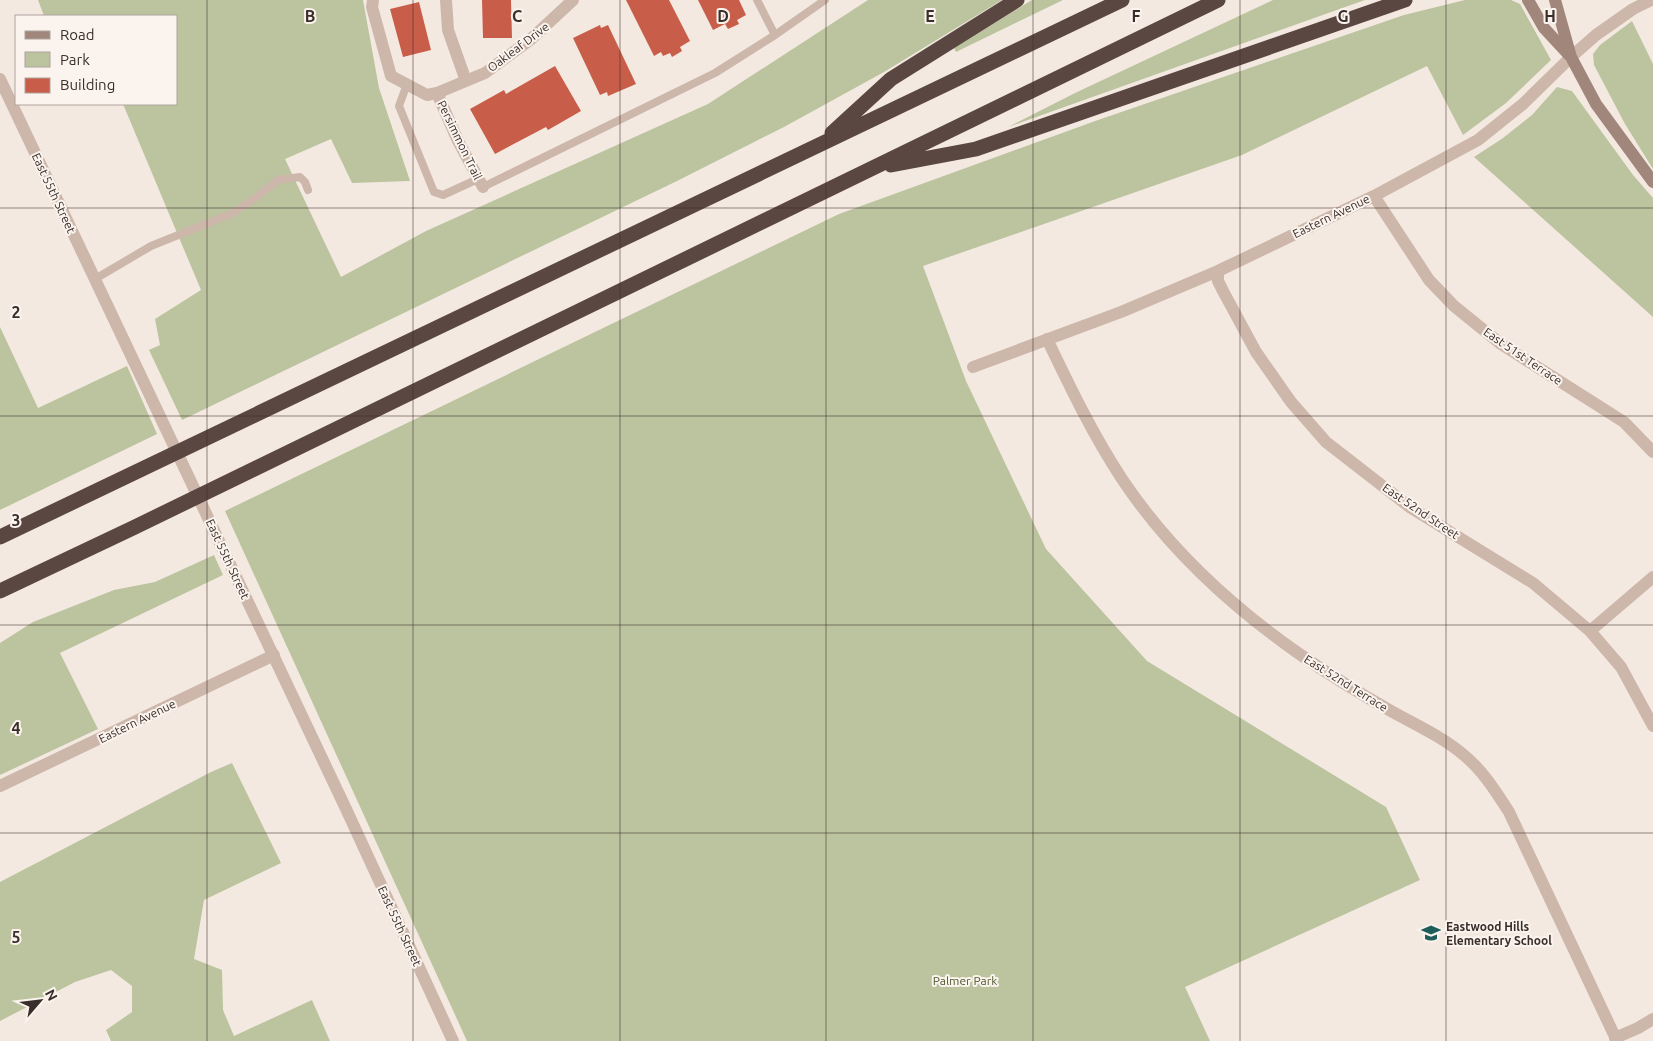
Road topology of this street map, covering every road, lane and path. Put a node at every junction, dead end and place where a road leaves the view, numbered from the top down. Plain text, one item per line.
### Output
1 (373, 0) edge
2 (446, 0) edge
3 (757, 0) edge
4 (824, 0) edge
5 (1017, 0) edge
6 (1122, 0) edge
7 (1218, 0) edge
8 (1405, 0) edge
9 (1528, 0) edge
10 (1554, 0) edge
11 (1650, 0) edge
12 (567, 2) edge
13 (775, 35) junction
14 (1571, 57) junction
15 (0, 79) edge
16 (466, 81) junction
17 (407, 84) junction
18 (438, 93) junction
19 (820, 145) junction
20 (872, 168) junction
21 (1653, 182) edge
22 (480, 183) junction
23 (308, 190) dead end
24 (1374, 196) junction
25 (1218, 271) junction
26 (95, 279) junction
27 (1047, 339) junction
28 (972, 367) dead end
29 (1653, 452) edge
30 (0, 537) edge
31 (1653, 577) edge
32 (0, 591) edge
33 (1590, 632) junction
34 (274, 655) junction
35 (1653, 726) edge
36 (0, 786) edge
37 (1653, 1019) edge
38 (1616, 1039) edge
39 (453, 1041) edge

1 - 17 street
2 - 16 street
3 - 13 lane
4 - 13 lane
5 - 19 highway
6 - 19 highway
7 - 20 highway
8 - 20 highway
9 - 14 main road
10 - 14 main road
11 - 14 street, Eastern Avenue
12 - 16 street, Oakleaf Drive
13 - 22 lane
14 - 21 main road
14 - 24 street, Eastern Avenue
15 - 26 street, East 55th Street
16 - 18 street, Oakleaf Drive
17 - 18 street
17 - 22 lane
18 - 22 street, Persimmon Trail
19 - 30 highway
20 - 32 highway
23 - 26 lane
24 - 25 street, Eastern Avenue
24 - 29 street, East 51st Terrace
25 - 27 street, Eastern Avenue
25 - 33 street, East 52nd Street
26 - 34 street, East 55th Street
27 - 28 street, Eastern Avenue
27 - 38 street, East 52nd Terrace
31 - 33 street
33 - 35 street, East 52nd Street
34 - 36 street, Eastern Avenue
34 - 39 street, East 55th Street
37 - 38 street

